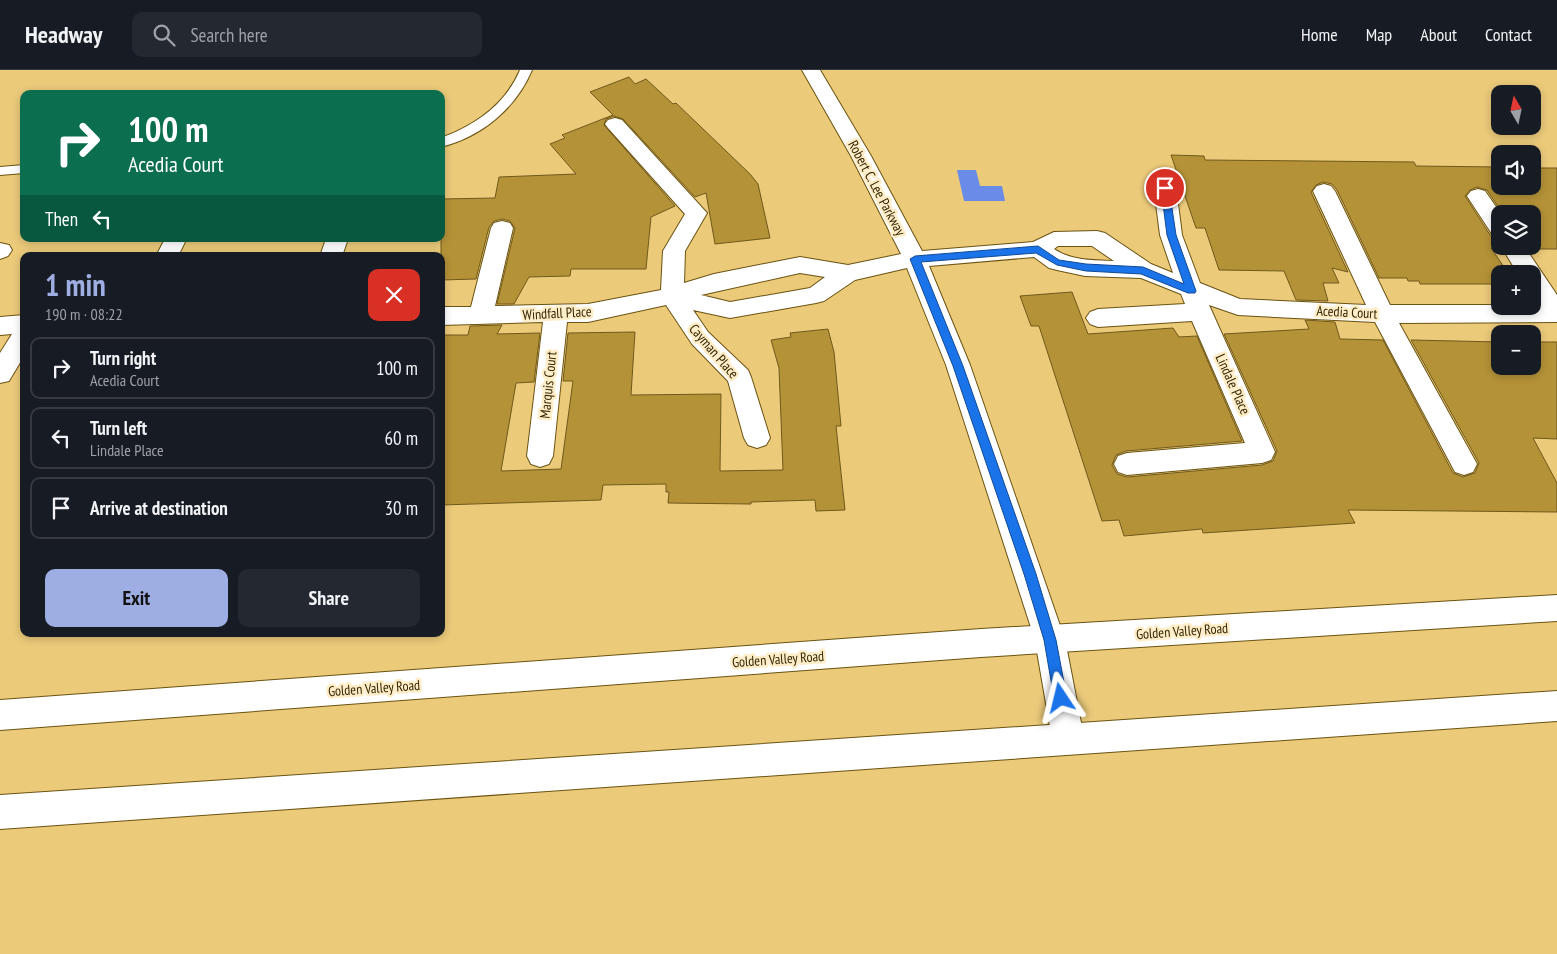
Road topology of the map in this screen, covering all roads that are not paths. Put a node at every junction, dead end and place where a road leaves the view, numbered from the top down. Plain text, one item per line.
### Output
1 (526, 70) edge
2 (811, 70) edge
3 (615, 124) dead end
4 (445, 142) edge
5 (20, 170) edge
6 (0, 171) edge
7 (1165, 188) dead end
8 (1324, 191) dead end
9 (1478, 196) dead end
10 (1491, 216) edge
11 (502, 228) dead end
12 (1038, 249) junction
13 (915, 259) junction
14 (1143, 270) junction
15 (848, 273) junction
16 (1541, 290) edge
17 (672, 296) junction
18 (1196, 301) junction
19 (1557, 312) edge
20 (556, 314) junction
21 (1382, 314) junction
22 (445, 316) edge
23 (481, 316) junction
24 (1098, 318) dead end
25 (20, 324) edge
26 (0, 326) edge
27 (20, 342) edge
28 (0, 374) edge
29 (757, 438) dead end
30 (540, 456) dead end
31 (1127, 464) dead end
32 (1464, 464) dead end
33 (1557, 608) edge
34 (1050, 640) junction
35 (1557, 706) edge
36 (0, 715) edge
37 (1068, 738) junction
38 (0, 812) edge

1 - 4 lane
2 - 13 street, Robert C. Lee Parkway
3 - 17 street
5 - 6 lane
7 - 18 street, Lindale Place
8 - 21 street
9 - 10 street
11 - 23 street
12 - 13 street, Acedia Court
12 - 14 street, Acedia Court
12 - 14 street, Acedia Court
13 - 15 street, Acedia Court
13 - 34 street, Robert C. Lee Parkway
14 - 18 street, Acedia Court
15 - 17 street, Windfall Place
15 - 17 street
16 - 19 street
17 - 20 street, Windfall Place
17 - 29 street, Cayman Place
18 - 21 street, Acedia Court
18 - 24 street
18 - 31 street, Lindale Place
19 - 21 street, Acedia Court
20 - 23 street, Windfall Place
20 - 30 street, Marquis Court
21 - 32 street
22 - 23 street, Windfall Place
25 - 26 street
27 - 28 street
33 - 34 street, Golden Valley Road
34 - 36 street, Golden Valley Road
34 - 37 street, Robert C. Lee Parkway
35 - 37 street
37 - 38 street

